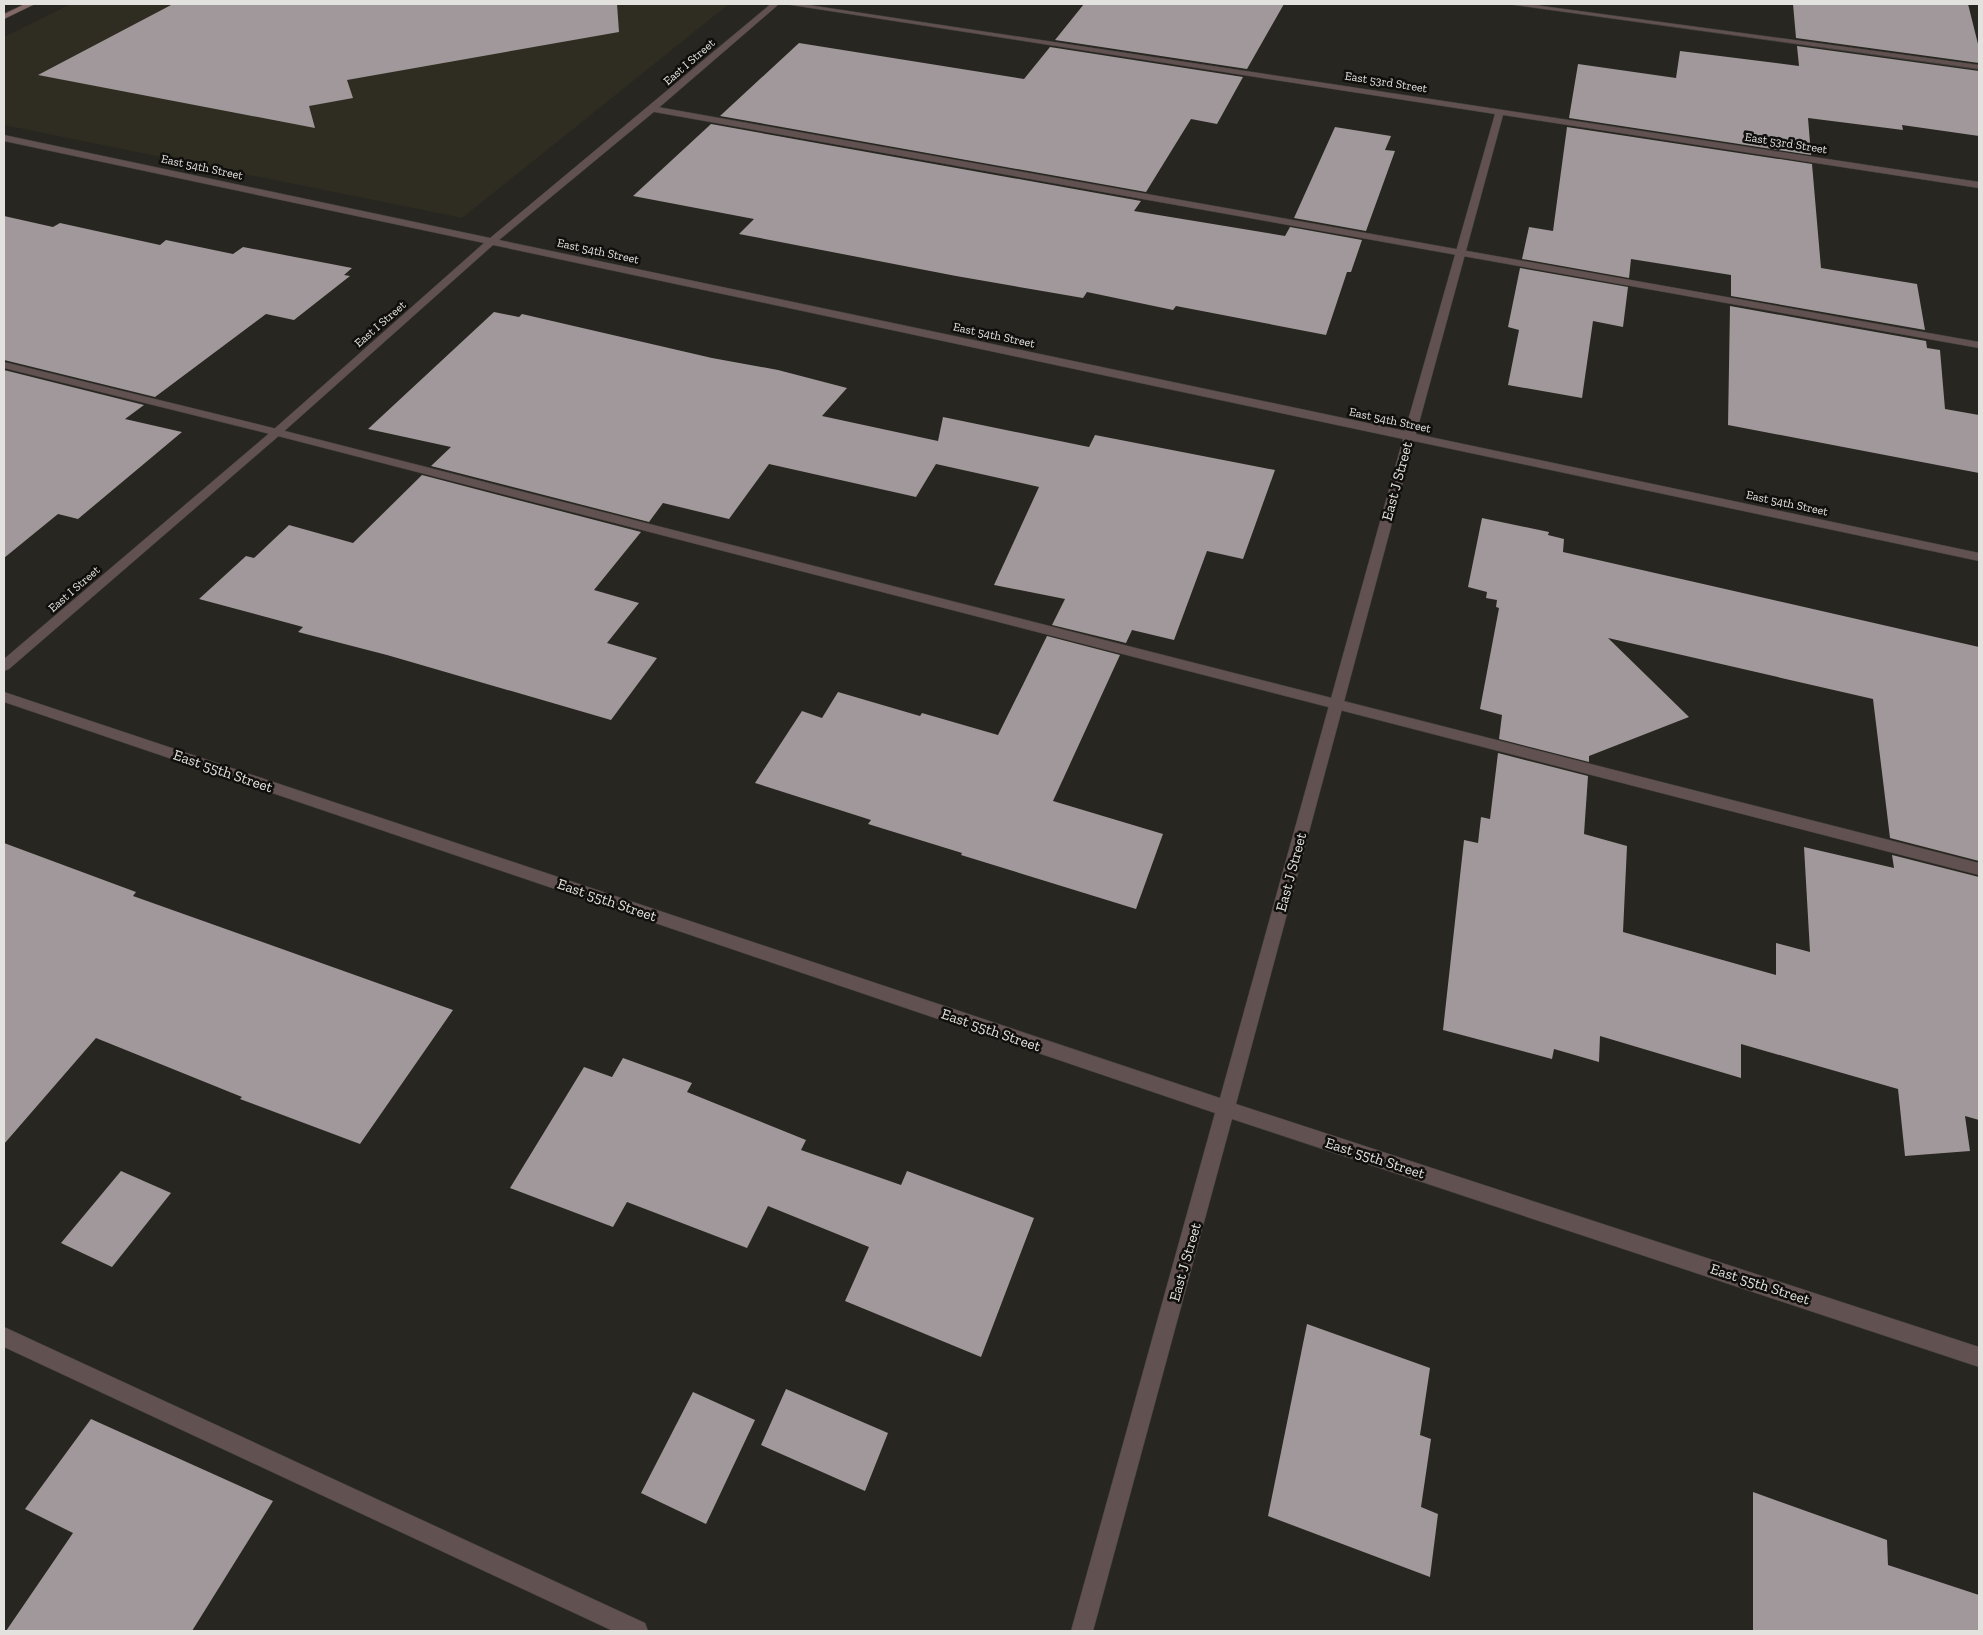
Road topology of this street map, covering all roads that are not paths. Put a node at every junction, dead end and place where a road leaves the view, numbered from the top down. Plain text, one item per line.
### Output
1 (31, 4) edge
2 (775, 4) edge
3 (789, 4) edge
4 (1512, 4) edge
5 (4, 17) edge
6 (1979, 67) edge
7 (652, 109) junction
8 (1500, 112) junction
9 (4, 138) edge
10 (1979, 185) edge
11 (492, 242) junction
12 (1460, 253) junction
13 (1979, 345) edge
14 (4, 365) edge
15 (277, 432) junction
16 (1408, 438) junction
17 (1979, 557) edge
18 (4, 666) edge
19 (4, 698) edge
20 (1337, 704) junction
21 (1979, 869) edge
22 (1227, 1109) junction
23 (4, 1337) edge
24 (1979, 1357) edge
25 (637, 1631) edge
26 (1082, 1631) edge

1 - 5 main road
2 - 7 street, East I Street
3 - 8 street, East 53rd Street
4 - 6 street
7 - 11 street, East I Street
7 - 12 street
8 - 10 street, East 53rd Street
8 - 12 street, East J Street
9 - 11 street, East 54th Street
11 - 15 street, East I Street
11 - 16 street, East 54th Street
12 - 13 street
12 - 16 street, East J Street
14 - 15 street
15 - 18 street, East I Street
15 - 20 street
16 - 17 street, East 54th Street
16 - 20 street, East J Street
19 - 22 street, East 55th Street
20 - 21 street
20 - 22 street, East J Street
22 - 24 street, East 55th Street
22 - 26 street, East J Street
23 - 25 street

